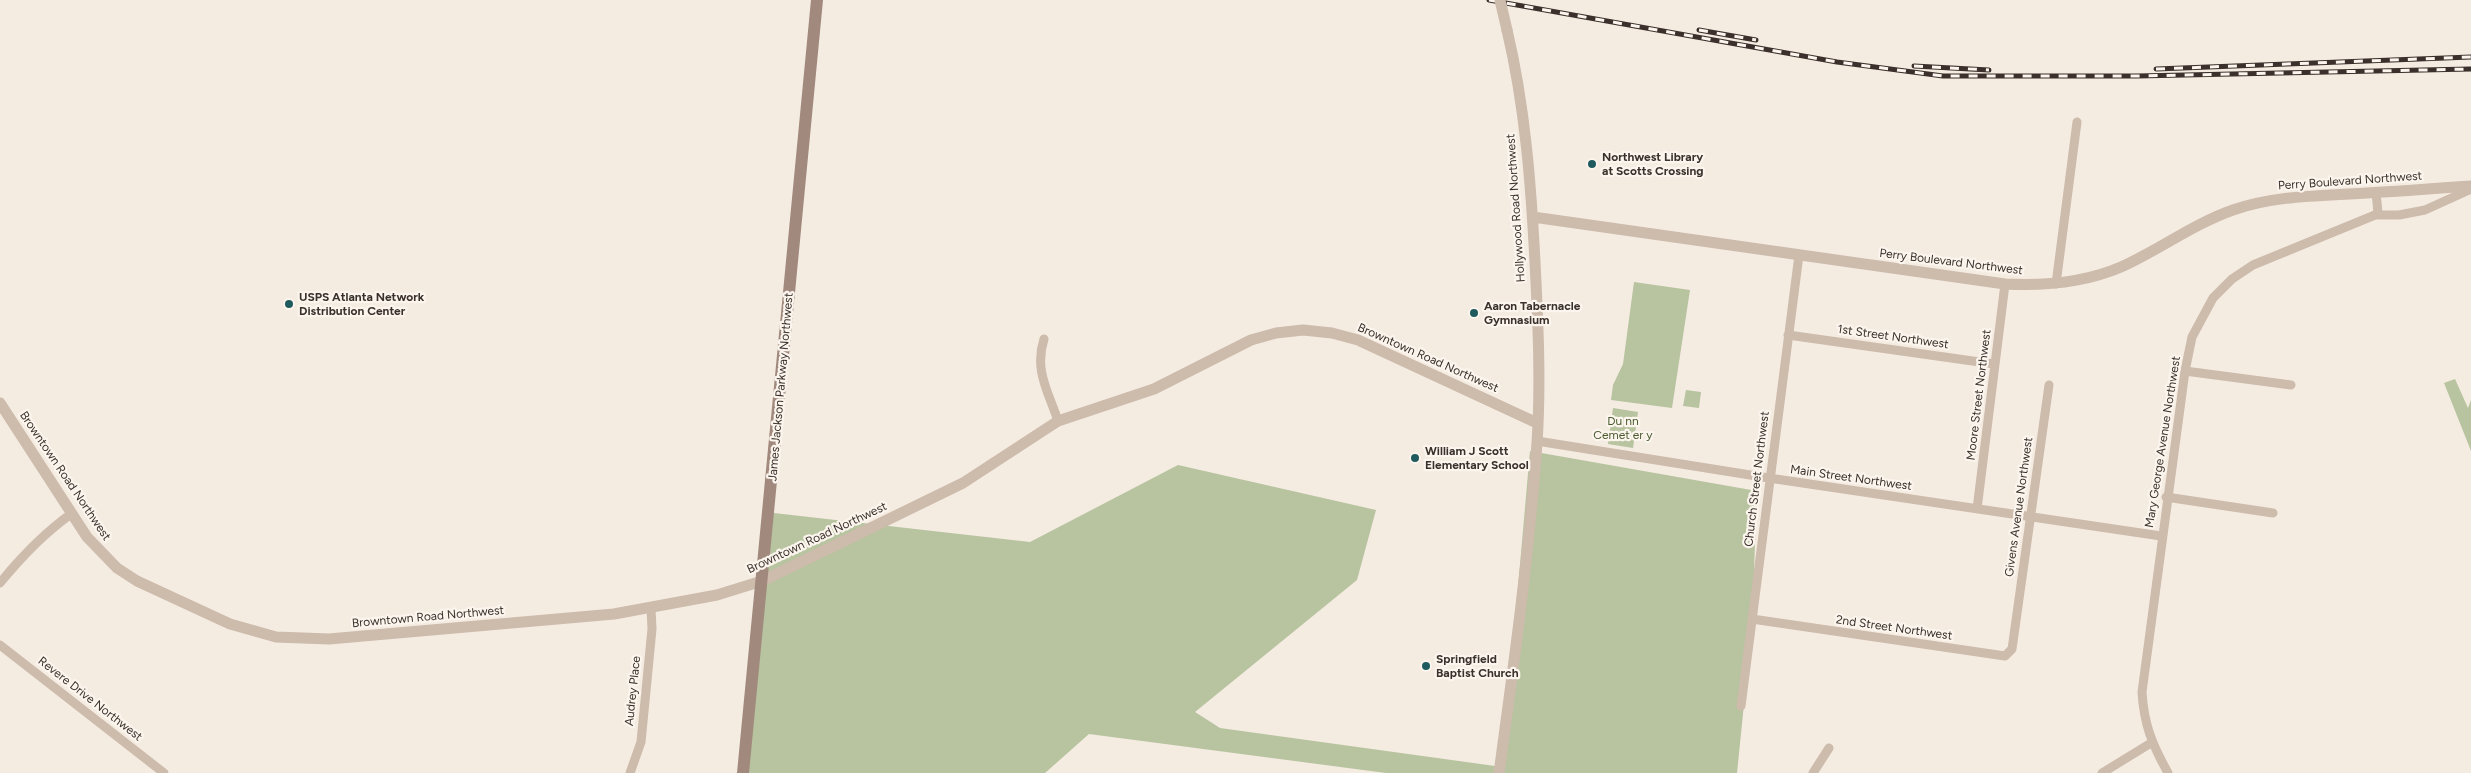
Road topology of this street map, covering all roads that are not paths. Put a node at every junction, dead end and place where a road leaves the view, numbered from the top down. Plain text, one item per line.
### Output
1 (817, 0) edge
2 (1500, 0) edge
3 (2077, 122) dead end
4 (2471, 188) edge
5 (2376, 192) junction
6 (2375, 215) junction
7 (1533, 217) junction
8 (1799, 255) junction
9 (2006, 284) junction
10 (2056, 284) junction
11 (1788, 335) junction
12 (1044, 338) dead end
13 (1994, 364) junction
14 (2185, 371) junction
15 (2049, 385) dead end
16 (2291, 386) dead end
17 (0, 403) edge
18 (1058, 421) junction
19 (1537, 423) junction
20 (1537, 441) junction
21 (1769, 478) junction
22 (2166, 497) junction
23 (1977, 509) junction
24 (2273, 513) dead end
25 (71, 514) junction
26 (2031, 517) junction
27 (2161, 536) junction
28 (762, 581) junction
29 (0, 583) edge
30 (651, 609) junction
31 (1752, 620) junction
32 (2014, 632) joint
33 (0, 645) edge
34 (1741, 706) dead end
35 (2151, 743) junction
36 (1829, 748) dead end
37 (164, 773) edge
38 (630, 773) edge
39 (743, 773) edge
40 (1499, 773) edge
41 (1813, 773) edge
42 (2102, 773) edge
43 (2168, 773) edge

1 - 28 main road, James Jackson Parkway Northwest
2 - 7 street, Hollywood Road Northwest, bridge
3 - 10 street
4 - 5 street, Perry Boulevard Northwest
4 - 6 street, Mary George Avenue Northwest
5 - 6 street
5 - 10 street, Perry Boulevard Northwest
6 - 14 street, Mary George Avenue Northwest
7 - 8 street, Perry Boulevard Northwest
7 - 19 street, Hollywood Road Northwest
8 - 9 street, Perry Boulevard Northwest
8 - 11 street, Church Street Northwest
9 - 10 street, Perry Boulevard Northwest
9 - 13 street, Moore Street Northwest
11 - 13 street, 1st Street Northwest
11 - 21 street, Church Street Northwest
12 - 18 street
13 - 23 street, Moore Street Northwest
14 - 16 street
14 - 22 street, Mary George Avenue Northwest
15 - 26 street, Givens Avenue Northwest
17 - 25 street, Browntown Road Northwest
18 - 19 street, Browntown Road Northwest
18 - 28 street, Browntown Road Northwest
19 - 20 street, Hollywood Road Northwest
20 - 21 street, Main Street Northwest
20 - 40 street, Hollywood Road Northwest
21 - 23 street, Main Street Northwest
21 - 31 street, Church Street Northwest
22 - 24 street
22 - 27 street, Mary George Avenue Northwest
23 - 26 street, Main Street Northwest
25 - 29 street
25 - 30 street, Browntown Road Northwest
26 - 27 street, Main Street Northwest
26 - 32 street, Givens Avenue Northwest
27 - 35 street, Mary George Avenue Northwest
28 - 30 street, Browntown Road Northwest
28 - 39 main road, James Jackson Parkway Northwest
30 - 38 street, Audrey Place
31 - 32 street, 2nd Street Northwest
31 - 34 street, Church Street Northwest
33 - 37 street, Revere Drive Northwest
35 - 42 street
35 - 43 street, Mary George Avenue Northwest
36 - 41 street

